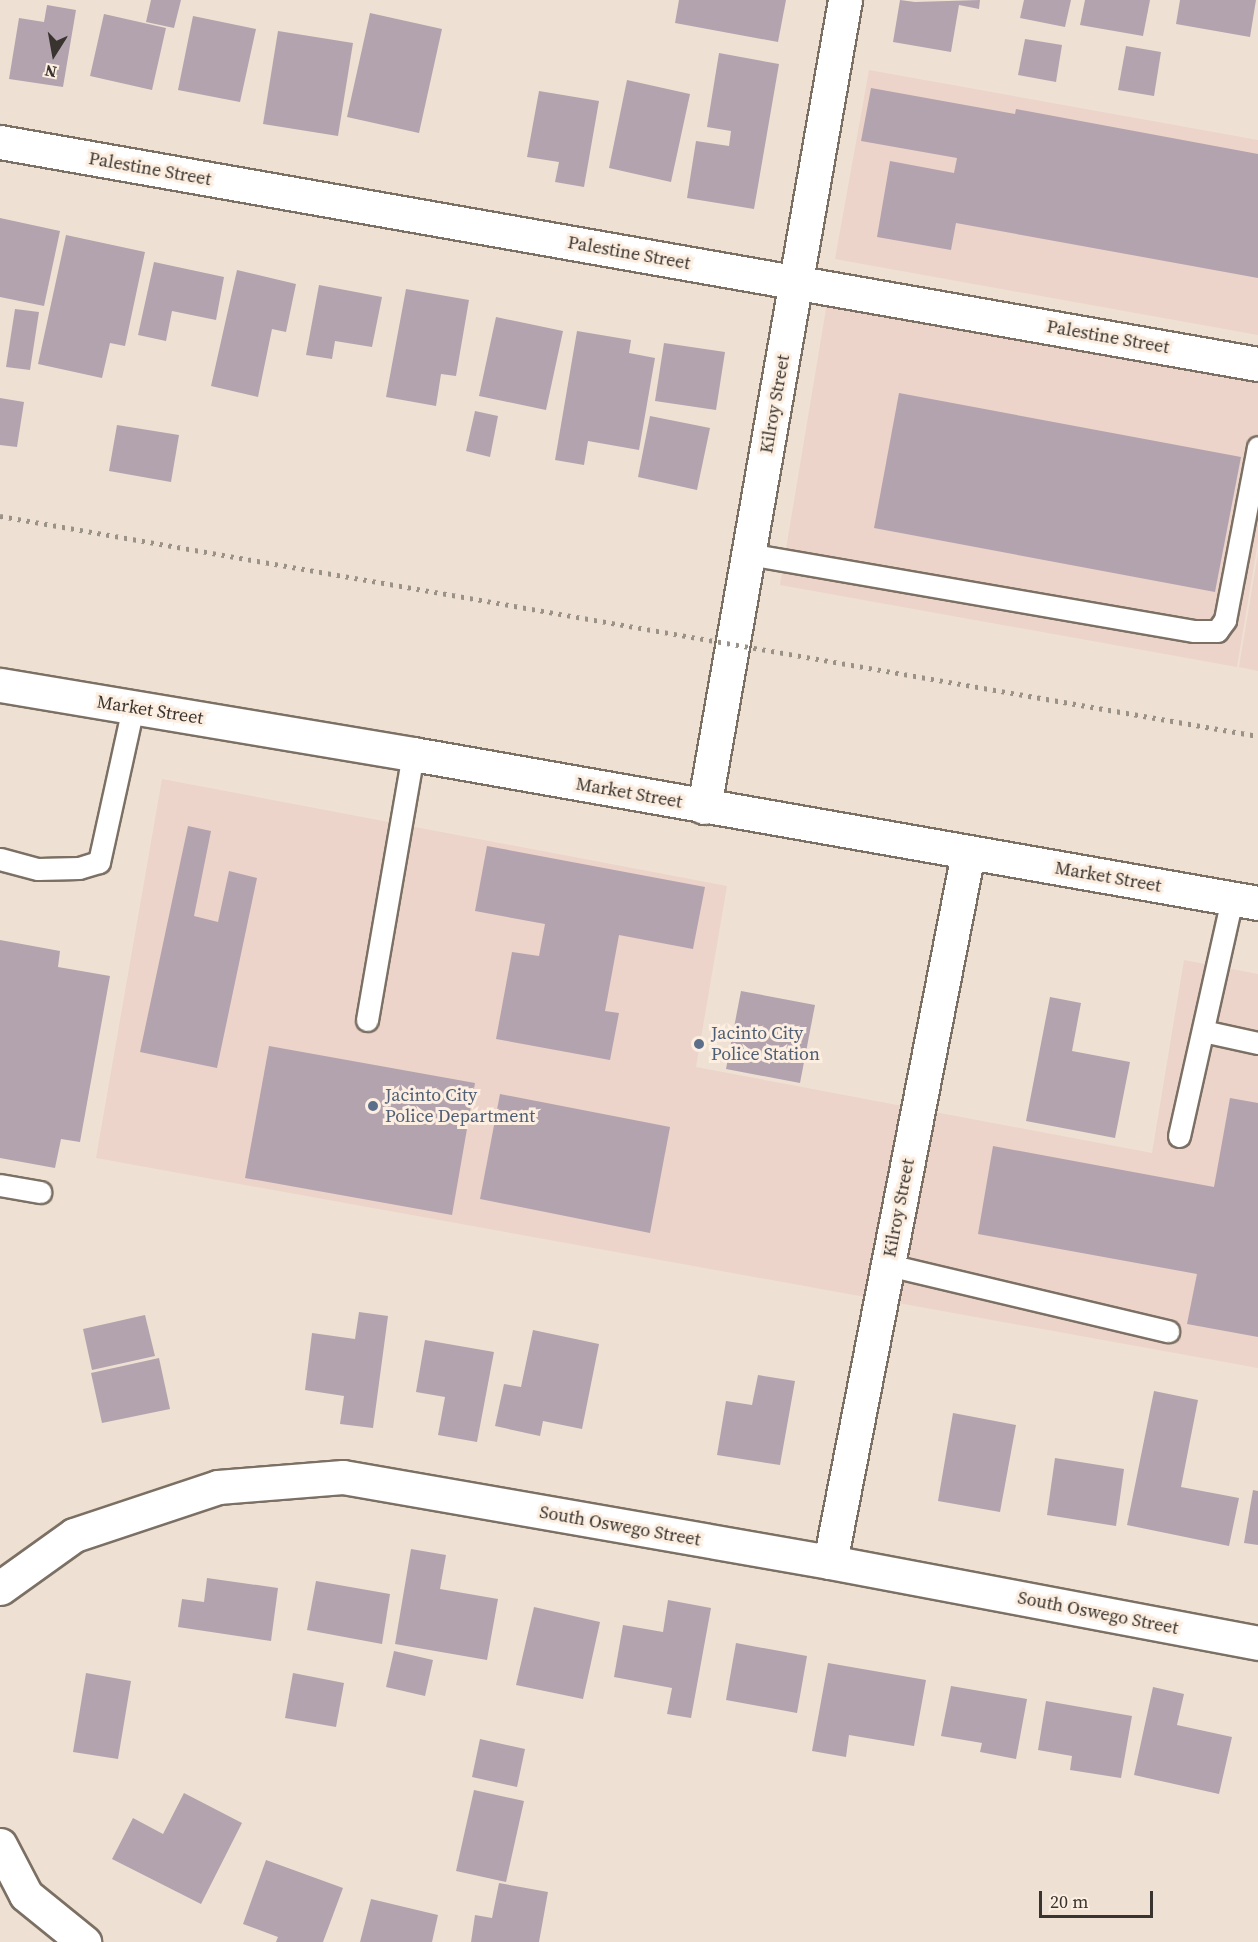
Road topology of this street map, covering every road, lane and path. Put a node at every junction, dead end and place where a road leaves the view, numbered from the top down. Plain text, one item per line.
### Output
1 (845, 0) edge
2 (0, 142) edge
3 (796, 282) junction
4 (1258, 364) edge
5 (1258, 447) edge
6 (748, 554) junction
7 (0, 685) edge
8 (133, 707) junction
9 (413, 754) junction
10 (704, 807) junction
11 (968, 853) junction
12 (0, 859) edge
13 (1245, 901) edge
14 (367, 1020) dead end
15 (1203, 1031) junction
16 (1258, 1043) edge
17 (1179, 1136) dead end
18 (0, 1185) edge
19 (40, 1192) dead end
20 (888, 1265) junction
21 (1168, 1331) dead end
22 (830, 1562) junction
23 (0, 1588) edge
24 (1258, 1643) edge
25 (0, 1845) edge
26 (84, 1942) edge

1 - 3 street, Kilroy Street
2 - 3 street, Palestine Street
3 - 4 street, Palestine Street
3 - 6 street, Kilroy Street
5 - 6 lane
6 - 10 street, Kilroy Street
7 - 8 street, Market Street
8 - 9 street, Market Street
8 - 12 lane
9 - 10 street, Market Street
9 - 14 lane
10 - 11 street, Market Street
11 - 13 street, Market Street
11 - 20 street, Kilroy Street
13 - 15 lane
15 - 16 lane
15 - 17 lane
18 - 19 lane
20 - 21 lane
20 - 22 street, Kilroy Street
22 - 23 street, South Oswego Street
22 - 24 street, South Oswego Street
25 - 26 street

